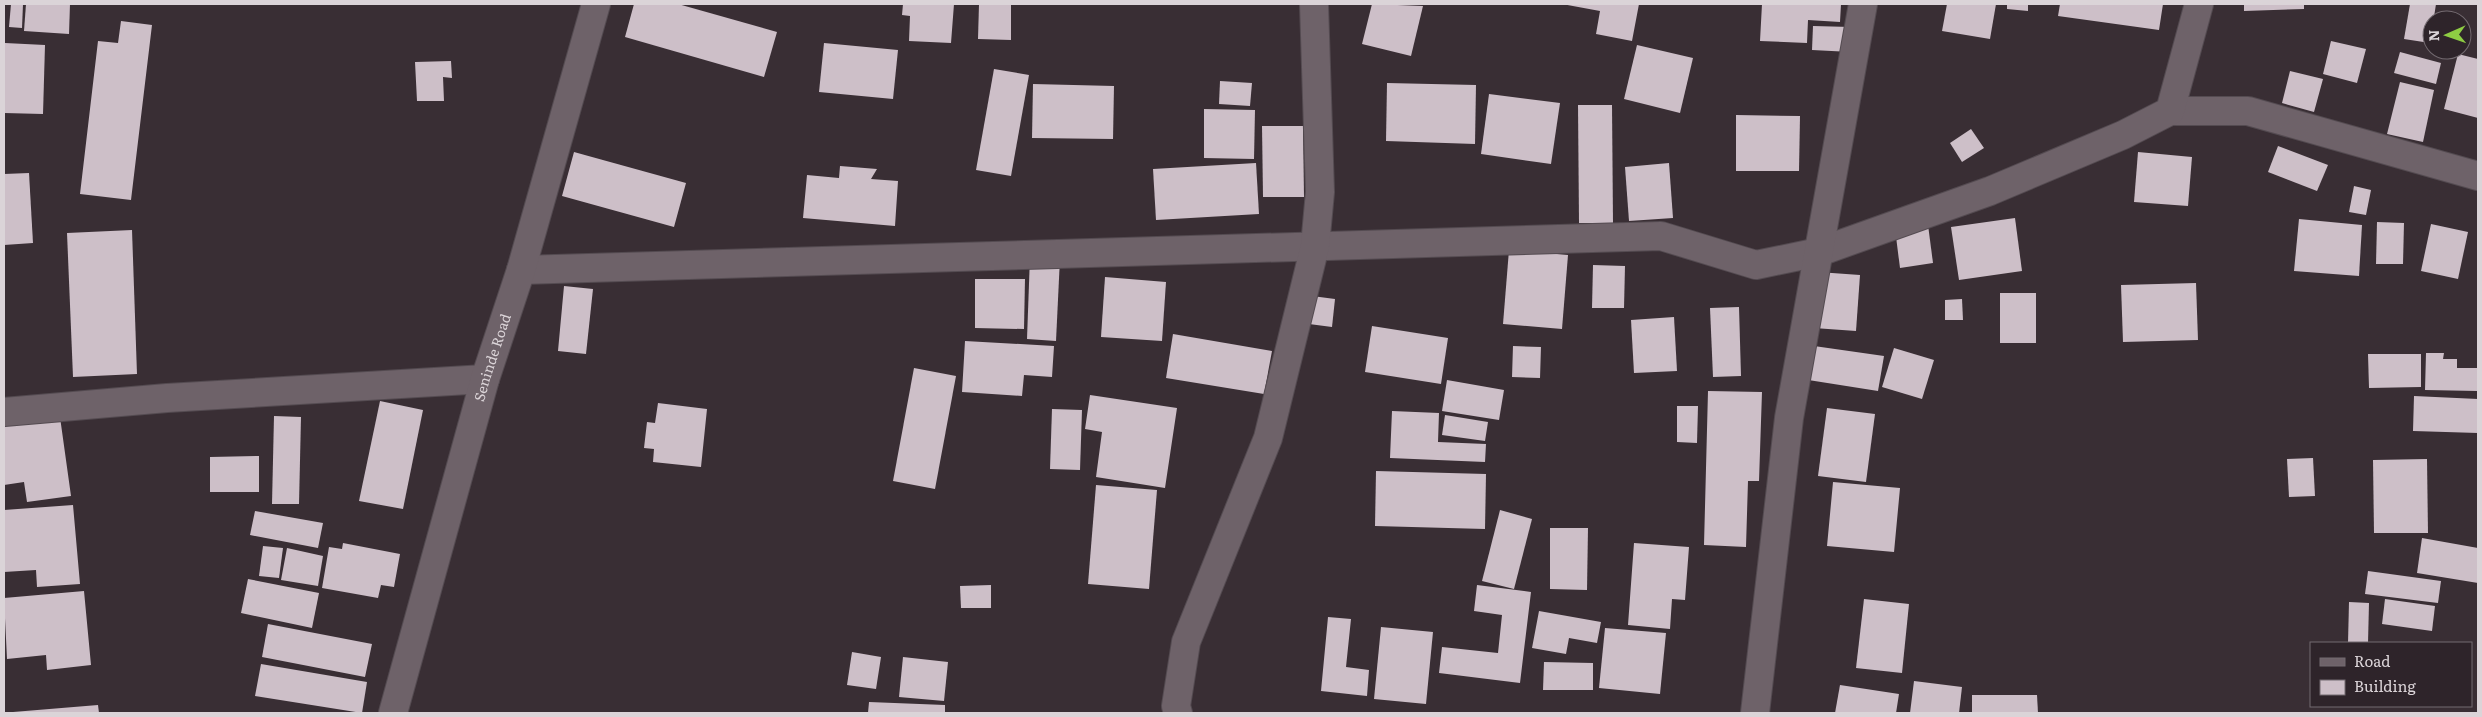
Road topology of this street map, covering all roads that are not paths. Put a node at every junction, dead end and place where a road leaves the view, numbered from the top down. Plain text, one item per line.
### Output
1 (596, 4) edge
2 (1314, 4) edge
3 (1863, 4) edge
4 (2199, 4) edge
5 (2170, 112) junction
6 (2478, 176) edge
7 (1315, 246) junction
8 (1819, 252) junction
9 (521, 270) junction
10 (485, 379) junction
11 (4, 412) edge
12 (393, 713) edge
13 (1178, 713) edge
14 (1755, 713) edge

1 - 9 street, Seninde Road
2 - 7 street
3 - 8 street
4 - 5 street
5 - 6 street
5 - 8 street
7 - 8 street
7 - 9 street
7 - 13 street
8 - 14 street
9 - 10 street, Seninde Road
10 - 11 street
10 - 12 street, Seninde Road

